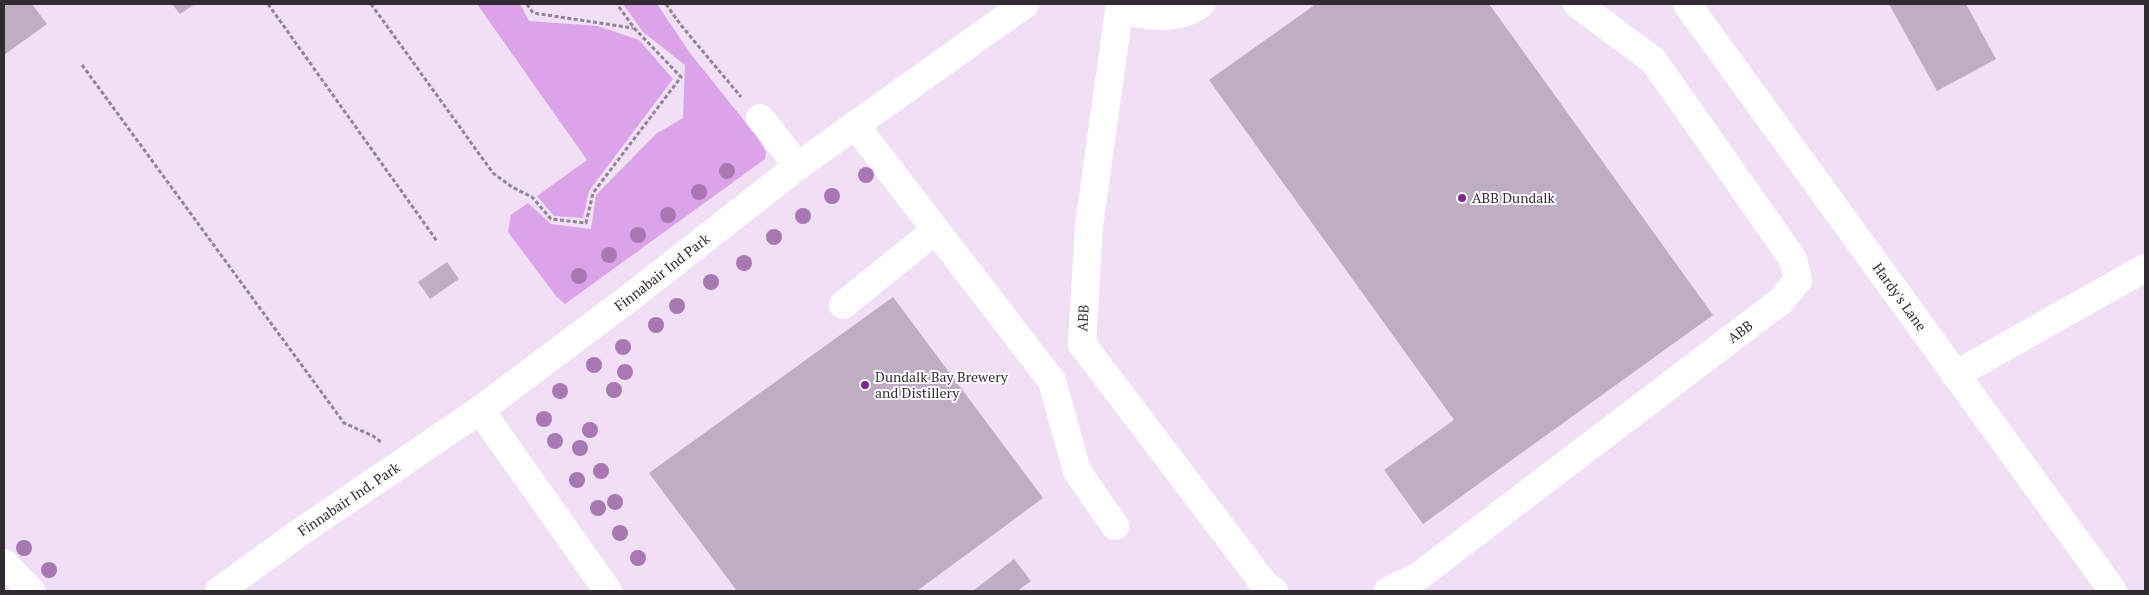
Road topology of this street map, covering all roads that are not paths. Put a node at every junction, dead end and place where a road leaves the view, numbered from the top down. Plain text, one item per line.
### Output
1 (1025, 4) edge
2 (1201, 4) edge
3 (1577, 4) edge
4 (1687, 4) edge
5 (1120, 7) edge
6 (760, 118) road end
7 (855, 125) junction
8 (798, 166) junction
9 (936, 230) junction
10 (2145, 268) edge
11 (842, 306) dead end
12 (1955, 375) junction
13 (480, 410) junction
14 (1115, 526) dead end
15 (4, 563) edge
16 (31, 591) edge
17 (219, 591) edge
18 (608, 591) edge
19 (1274, 591) edge
20 (1388, 591) edge
21 (2113, 591) edge

1 - 7 street, Finnabair Ind Park
2 - 5 street, ABB
3 - 20 street, ABB
4 - 12 street, Hardy's Lane
5 - 19 street, ABB
6 - 8 street
7 - 8 street, Finnabair Ind Park
7 - 9 street
8 - 13 street, Finnabair Ind Park
9 - 11 street
9 - 14 street
10 - 12 street
12 - 21 street, Hardy's Lane
13 - 17 street, Finnabair Ind. Park
13 - 18 street
15 - 16 street

